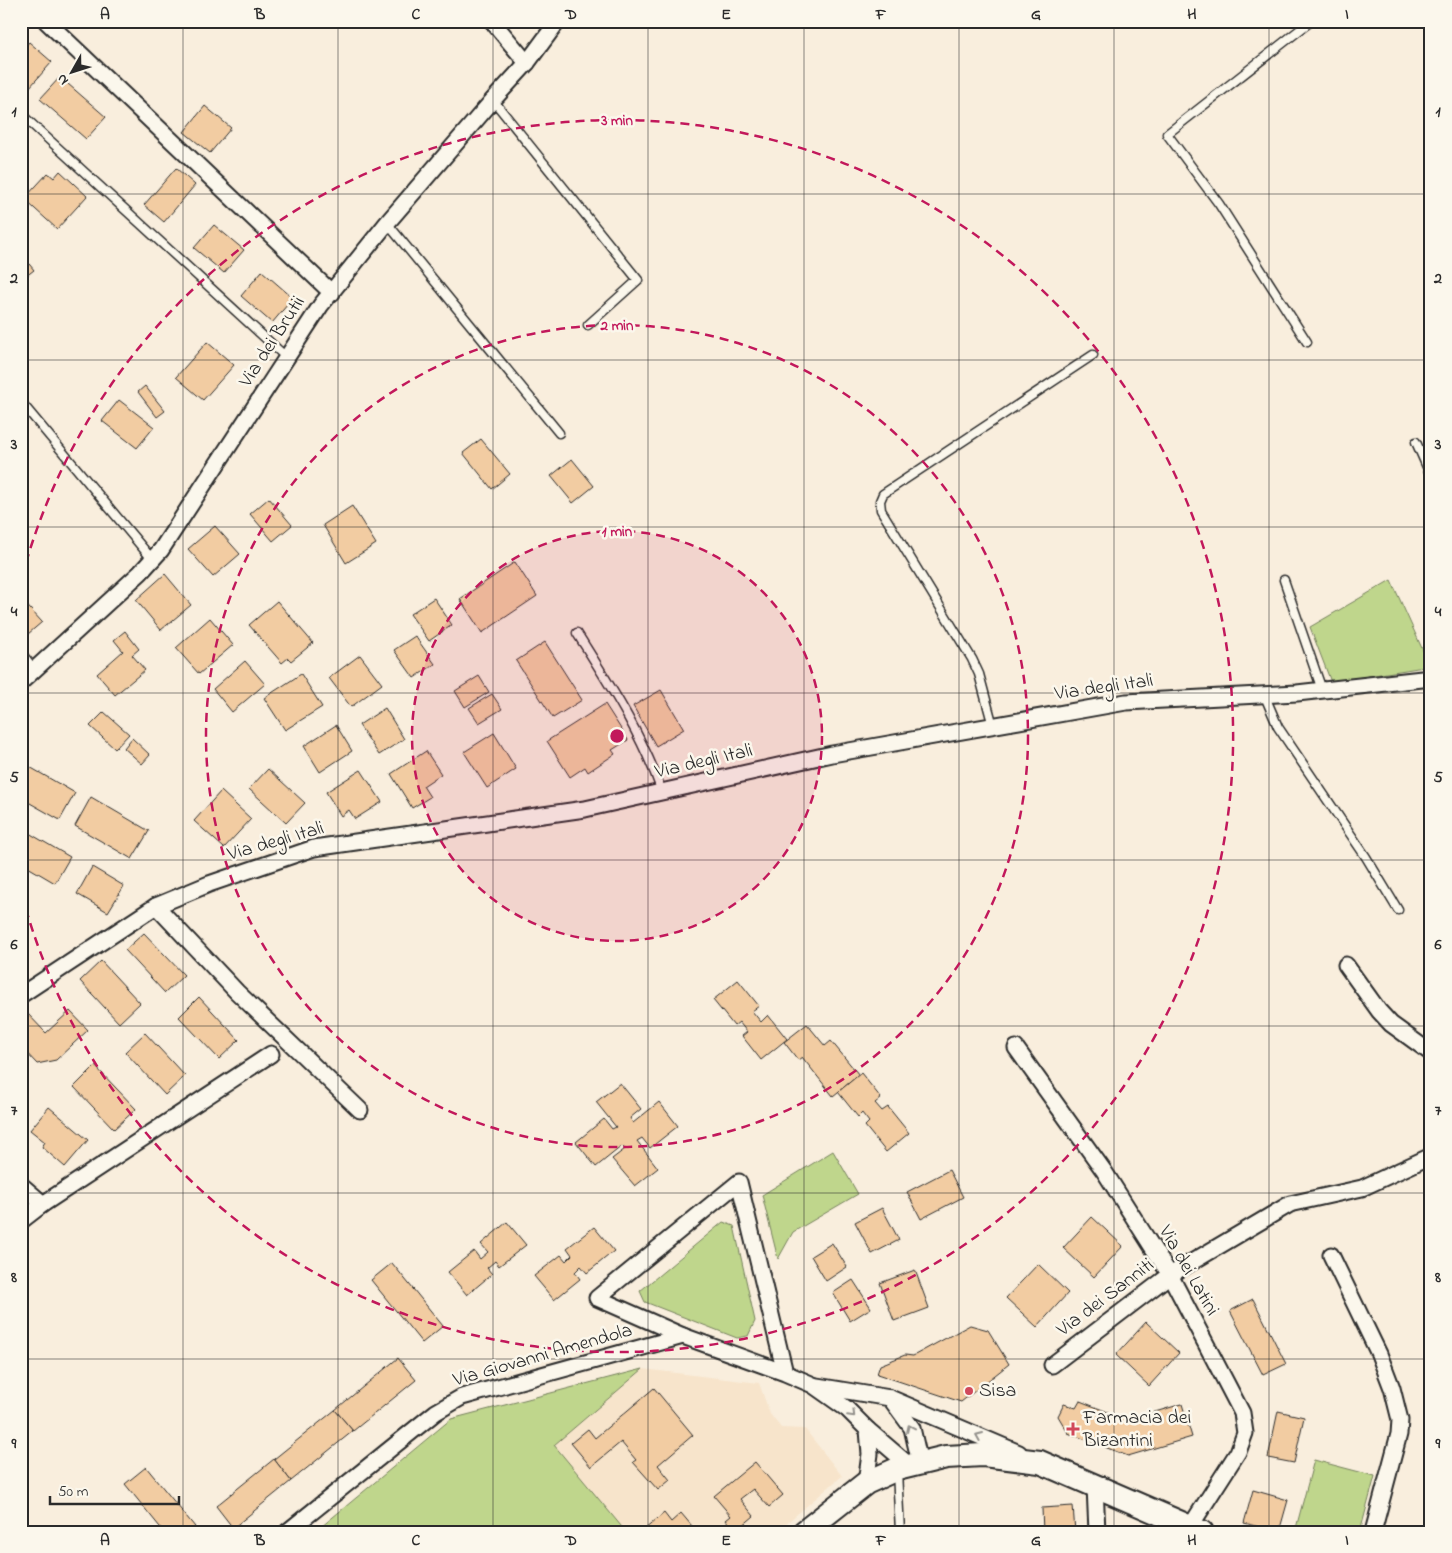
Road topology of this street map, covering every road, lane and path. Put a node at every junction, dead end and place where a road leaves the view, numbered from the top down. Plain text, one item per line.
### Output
1 (46, 21) edge
2 (492, 21) edge
3 (558, 21) edge
4 (1311, 21) edge
5 (527, 63) junction
6 (493, 100) junction
7 (22, 115) edge
8 (387, 223) junction
9 (332, 293) junction
10 (588, 325) dead end
11 (1307, 342) dead end
12 (1093, 355) dead end
13 (287, 358) junction
14 (21, 402) edge
15 (559, 433) dead end
16 (1416, 442) dead end
17 (1431, 476) edge
18 (152, 559) junction
19 (1284, 580) dead end
20 (577, 633) dead end
21 (21, 654) edge
22 (35, 670) junction
23 (1431, 678) edge
24 (21, 682) edge
25 (1322, 690) junction
26 (1264, 694) junction
27 (993, 726) junction
28 (662, 792) junction
29 (156, 906) junction
30 (1398, 910) dead end
31 (1346, 965) dead end
32 (21, 995) edge
33 (1016, 1048) dead end
34 (1431, 1053) edge
35 (271, 1054) dead end
36 (360, 1110) dead end
37 (1431, 1156) edge
38 (21, 1185) edge
39 (43, 1204) junction
40 (21, 1221) edge
41 (1331, 1255) dead end
42 (1170, 1276) junction
43 (683, 1336) junction
44 (1052, 1365) dead end
45 (786, 1373) junction
46 (813, 1385) junction
47 (890, 1398) junction
48 (868, 1430) junction
49 (1040, 1462) junction
50 (909, 1466) junction
51 (866, 1483) junction
52 (1095, 1486) junction
53 (1196, 1529) edge
54 (287, 1532) edge
55 (804, 1532) edge
56 (900, 1532) edge
57 (1098, 1532) edge
58 (1373, 1532) edge

1 - 9 street
2 - 5 street
3 - 5 street, Via dei Brutii
4 - 11 lane
5 - 6 street, Via dei Brutii
6 - 8 street, Via dei Brutii
6 - 10 lane
7 - 13 lane
8 - 9 street, Via dei Brutii
8 - 15 lane
9 - 13 street, Via dei Brutii
12 - 27 lane
13 - 18 street, Via dei Brutii
14 - 18 lane
16 - 17 lane
18 - 22 street, Via dei Brutii
19 - 25 lane
20 - 28 lane
21 - 22 lane
22 - 24 street, Via dei Brutii
23 - 25 street, Via degli Itali
25 - 26 street, Via degli Itali
26 - 27 street, Via degli Itali
26 - 30 lane
27 - 28 street, Via degli Itali
28 - 29 street, Via degli Itali
29 - 32 street, Via degli Itali
29 - 36 street
31 - 34 street
33 - 42 street, Via dei Latini
35 - 39 street
37 - 42 street, Via dei Sanniti
38 - 39 street
39 - 40 street
41 - 58 street
42 - 44 street, Via dei Sanniti
42 - 53 street, Via dei Latini
43 - 45 street
43 - 45 street
43 - 54 street, Via Giovanni Amendola
45 - 46 street
46 - 47 street
46 -> 48 street
49 -> 47 street
50 -> 47 street
48 - 50 street
48 - 51 street
49 - 50 street
49 - 52 street
50 - 51 street
50 - 56 lane
51 - 55 street
52 - 53 street
52 - 57 street

